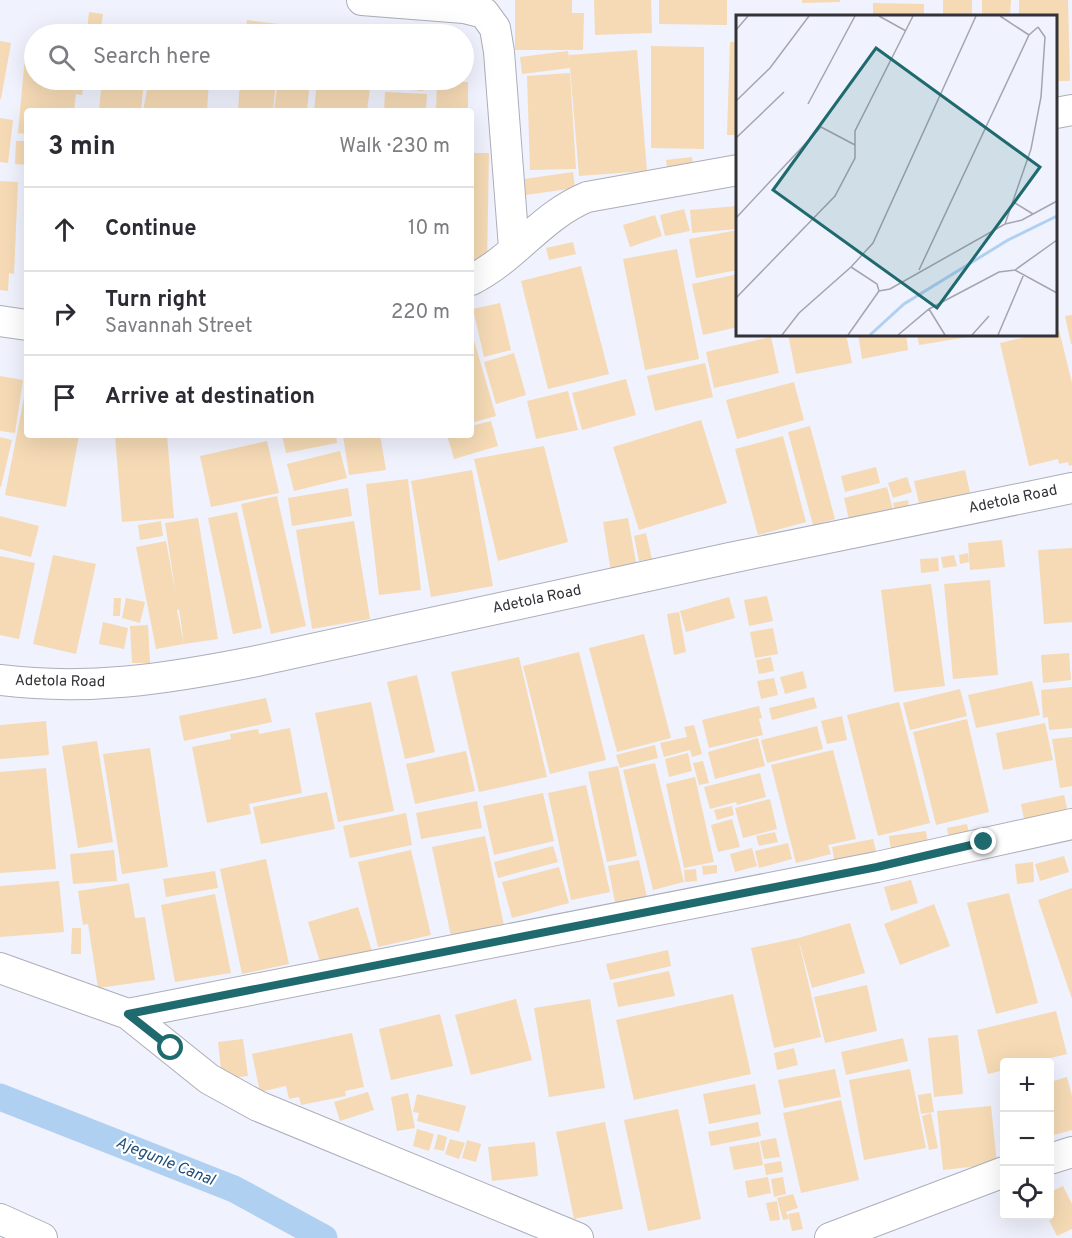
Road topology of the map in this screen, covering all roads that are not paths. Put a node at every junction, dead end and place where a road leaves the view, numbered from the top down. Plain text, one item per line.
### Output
1 (362, 0) edge
2 (1072, 110) edge
3 (1057, 113) edge
4 (736, 170) edge
5 (514, 248) junction
6 (474, 278) edge
7 (0, 321) edge
8 (24, 325) edge
9 (1072, 488) edge
10 (0, 680) edge
11 (1072, 824) edge
12 (0, 968) edge
13 (128, 1014) junction
14 (1072, 1152) edge
15 (1054, 1158) edge
16 (1000, 1174) edge
17 (0, 1219) edge
18 (42, 1238) edge
19 (578, 1238) edge
20 (830, 1238) edge

1 - 5 street
2 - 3 street
4 - 5 street
5 - 6 street
7 - 8 street
9 - 10 street, Adetola Road
11 - 13 street
12 - 13 street
13 - 19 street
14 - 15 street
16 - 20 street
17 - 18 street

